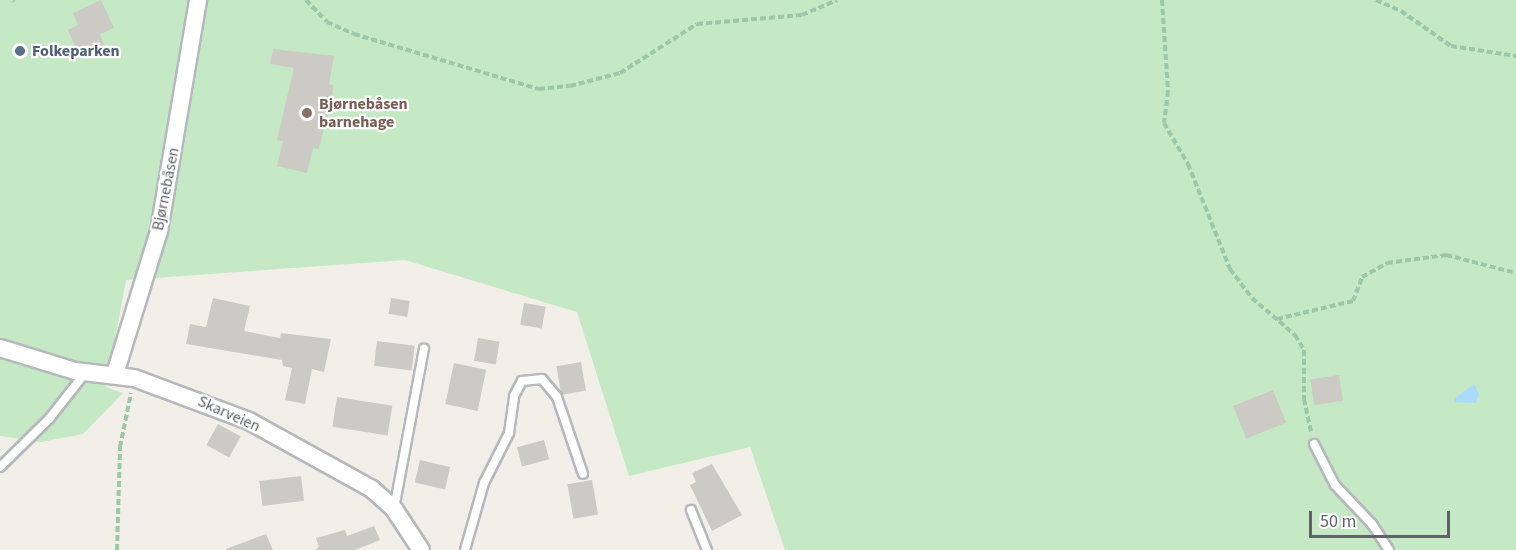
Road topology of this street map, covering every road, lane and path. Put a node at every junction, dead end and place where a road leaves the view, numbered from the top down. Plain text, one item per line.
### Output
1 (198, 0) edge
2 (306, 0) edge
3 (837, 0) edge
4 (1162, 0) edge
5 (1376, 0) edge
6 (1516, 56) edge
7 (1516, 273) edge
8 (1277, 319) junction
9 (0, 348) edge
10 (424, 349) dead end
11 (86, 372) junction
12 (115, 374) junction
13 (134, 378) junction
14 (1314, 444) joint
15 (0, 467) edge
16 (583, 474) dead end
17 (394, 509) junction
18 (691, 510) dead end
19 (117, 550) edge
20 (421, 550) edge
21 (465, 550) edge
22 (707, 550) edge
23 (1389, 550) edge

1 - 12 street, Bjørnebåsen
2 - 3 path
4 - 8 path
5 - 6 path
7 - 8 path
8 - 14 path
9 - 11 street, Skarveien
10 - 17 lane
11 - 12 street, Skarveien
11 - 15 lane
12 - 13 street, Skarveien
13 - 17 street, Skarveien
13 - 19 path
14 - 23 lane
16 - 21 lane
17 - 20 street, Skarveien
18 - 22 lane

